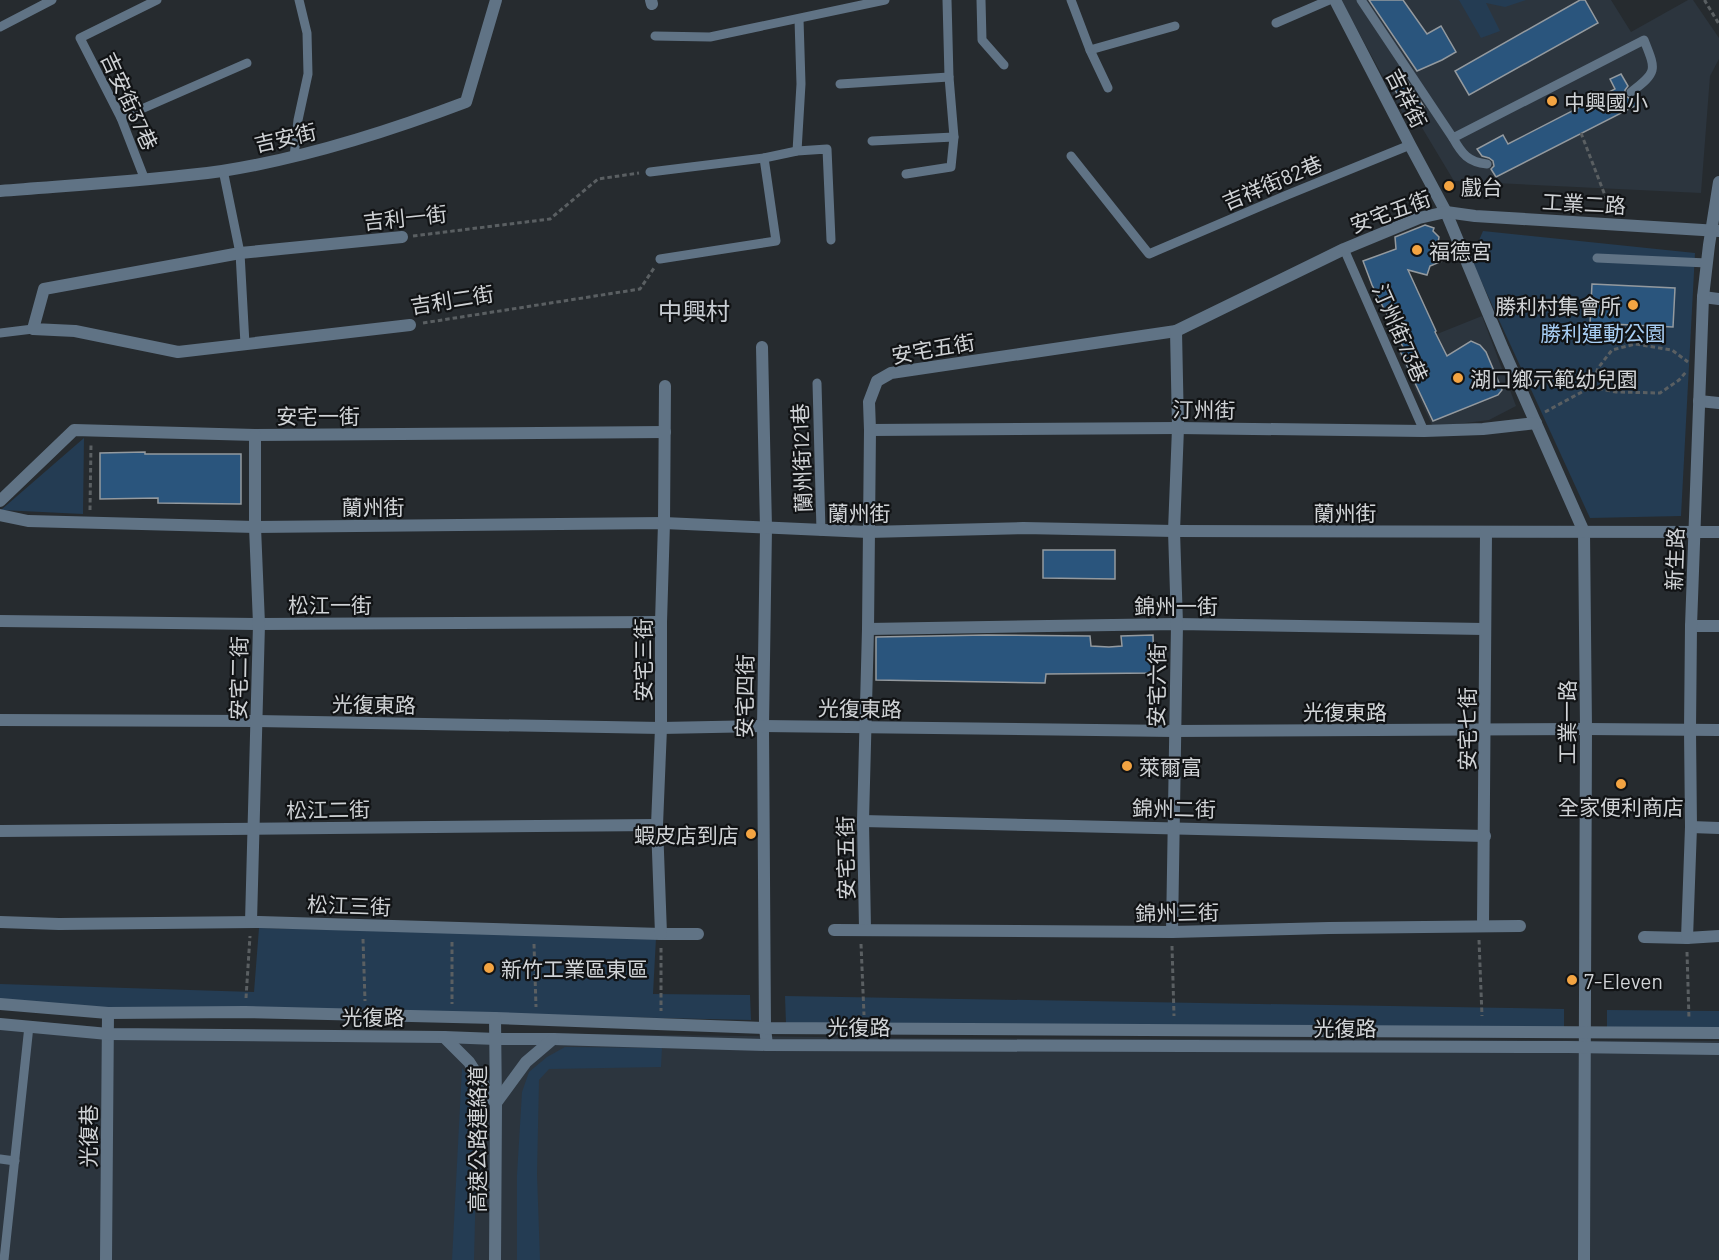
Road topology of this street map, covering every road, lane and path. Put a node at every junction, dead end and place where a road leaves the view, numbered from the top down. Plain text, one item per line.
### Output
1 (52, 0) edge
2 (157, 0) edge
3 (299, 0) edge
4 (496, 0) edge
5 (885, 0) edge
6 (947, 0) edge
7 (981, 0) edge
8 (1071, 0) edge
9 (1329, 0) edge
10 (1335, 0) edge
11 (1361, 0) edge
12 (1706, 0) edge
13 (799, 19) junction
14 (1276, 23) dead end
15 (1719, 24) edge
16 (1175, 26) dead end
17 (0, 27) edge
18 (655, 36) dead end
19 (1090, 50) junction
20 (247, 63) dead end
21 (1004, 65) dead end
22 (949, 77) junction
23 (840, 84) dead end
24 (1108, 88) dead end
25 (1631, 92) dead end
26 (121, 118) junction
27 (1581, 133) dead end
28 (954, 137) junction
29 (1453, 138) junction
30 (872, 141) dead end
31 (1410, 146) junction
32 (797, 151) junction
33 (1071, 156) dead end
34 (294, 157) junction
35 (764, 158) junction
36 (1487, 164) dead end
37 (223, 170) junction
38 (650, 172) joint
39 (906, 174) dead end
40 (145, 180) junction
41 (1719, 182) edge
42 (0, 191) edge
43 (1446, 212) junction
44 (1613, 224) junction
45 (1716, 231) edge
46 (402, 237) joint
47 (831, 240) dead end
48 (1344, 249) junction
49 (240, 254) junction
50 (1597, 258) dead end
51 (660, 259) joint
52 (1707, 263) junction
53 (1703, 297) junction
54 (1719, 299) edge
55 (410, 326) joint
56 (33, 329) junction
57 (1176, 330) junction
58 (0, 333) edge
59 (245, 344) junction
60 (762, 347) dead end
61 (817, 383) dead end
62 (665, 386) dead end
63 (1592, 387) junction
64 (1699, 401) junction
65 (1719, 403) edge
66 (1540, 418) junction
67 (1178, 428) junction
68 (870, 430) junction
69 (91, 431) junction
70 (1424, 431) junction
71 (665, 432) junction
72 (255, 435) junction
73 (0, 501) edge
74 (0, 515) edge
75 (90, 523) junction
76 (664, 523) junction
77 (255, 527) junction
78 (766, 528) junction
79 (821, 531) junction
80 (1174, 531) junction
81 (868, 532) junction
82 (1486, 532) junction
83 (1584, 532) junction
84 (1695, 532) junction
85 (1719, 532) edge
86 (0, 621) edge
87 (661, 622) junction
88 (259, 624) junction
89 (1177, 624) junction
90 (1691, 626) junction
91 (1719, 626) edge
92 (868, 629) junction
93 (1484, 629) junction
94 (0, 720) edge
95 (257, 721) junction
96 (763, 726) junction
97 (661, 728) junction
98 (865, 728) junction
99 (1586, 729) junction
100 (1486, 730) junction
101 (1689, 730) junction
102 (1719, 730) edge
103 (1174, 731) junction
104 (863, 821) junction
105 (657, 825) junction
106 (1691, 827) junction
107 (1173, 828) junction
108 (1719, 828) edge
109 (255, 830) junction
110 (0, 831) edge
111 (1485, 836) junction
112 (0, 922) edge
113 (251, 922) junction
114 (363, 925) junction
115 (1481, 926) junction
116 (1520, 926) dead end
117 (452, 928) junction
118 (863, 929) junction
119 (534, 930) junction
120 (834, 930) dead end
121 (1172, 932) junction
122 (661, 934) junction
123 (698, 934) dead end
124 (1719, 936) edge
125 (1644, 937) dead end
126 (1687, 938) junction
127 (0, 1004) edge
128 (365, 1006) dead end
129 (452, 1009) dead end
130 (537, 1011) dead end
131 (108, 1012) junction
132 (244, 1012) junction
133 (661, 1015) dead end
134 (1174, 1016) dead end
135 (1482, 1016) dead end
136 (864, 1017) dead end
137 (495, 1018) junction
138 (1689, 1019) dead end
139 (0, 1024) edge
140 (29, 1026) junction
141 (765, 1028) junction
142 (1586, 1032) junction
143 (1719, 1033) edge
144 (108, 1034) junction
145 (444, 1036) junction
146 (496, 1039) junction
147 (553, 1039) junction
148 (767, 1045) junction
149 (1585, 1047) junction
150 (1719, 1049) edge
151 (496, 1104) junction
152 (0, 1159) edge
153 (15, 1161) junction
154 (4, 1260) edge
155 (106, 1260) edge
156 (495, 1260) edge
157 (1584, 1260) edge

1 - 17 lane
2 - 26 lane, 吉安街37巷
3 - 34 lane
4 - 34 street, 吉安街
5 - 13 lane
6 - 22 lane
7 - 21 lane
8 - 19 lane
9 - 14 lane
10 - 31 street, 吉祥街
11 - 29 lane
12 - 15 path
13 - 18 lane
13 - 32 lane
16 - 19 lane
19 - 24 lane
20 - 26 lane
22 - 23 lane
22 - 28 lane
25 - 29 lane
26 - 40 lane, 吉安街37巷
27 - 44 path
28 - 30 lane
28 - 39 lane
29 - 36 lane
31 - 33 lane, 吉祥街82巷
31 - 43 street, 吉祥街
32 - 35 lane
32 - 47 lane
34 - 37 street, 吉安街
35 - 38 lane
35 - 51 lane
37 - 40 street, 吉安街
37 - 49 lane
38 - 46 path, 吉利一街
40 - 42 street, 吉安街
41 - 45 street, 新生路
43 - 44 street, 工業二路
43 - 48 street, 安宅五街
43 - 66 street, 工業一路
44 - 45 street, 工業二路
45 - 52 street, 新生路
46 - 49 street, 吉利一街
48 - 57 street, 安宅五街
48 - 70 lane, 汀州街73巷
49 - 56 street, 吉利一街
49 - 59 lane
50 - 52 lane
51 - 55 path, 吉利二街
52 - 53 street, 新生路
53 - 54 street
53 - 64 street, 新生路
55 - 59 street, 吉利二街
56 - 58 lane
56 - 59 street, 吉利二街
57 - 67 street, 安宅六街
57 - 68 street, 安宅五街
60 - 78 street, 安宅四街
61 - 79 lane, 蘭州街121巷
62 - 71 street, 安宅三街
63 - 63 path
63 - 66 path
64 - 65 street
64 - 84 street, 新生路
66 - 70 street, 汀州街
66 - 83 street, 工業一路
67 - 68 street, 汀州街
67 - 70 street, 汀州街
67 - 80 street, 安宅六街
68 - 81 street, 安宅五街
69 - 72 street, 安宅一街
69 - 73 street, 安宅一街
69 - 75 path
71 - 72 street, 安宅一街
71 - 76 street, 安宅三街
72 - 77 street, 安宅二街
74 - 75 street, 蘭州街
75 - 77 street, 蘭州街
76 - 77 street, 蘭州街
76 - 78 street, 蘭州街
76 - 87 street, 安宅三街
77 - 88 street, 安宅二街
78 - 79 street, 蘭州街
78 - 96 street, 安宅四街
79 - 81 street, 蘭州街
80 - 81 street, 蘭州街
80 - 82 street, 蘭州街
80 - 89 street, 安宅六街
81 - 92 street, 安宅五街
82 - 83 street, 蘭州街
82 - 93 street, 安宅七街
83 - 84 street, 蘭州街
83 - 99 street, 工業一路
84 - 85 street, 蘭州街
84 - 90 street, 新生路
86 - 88 street, 松江一街
87 - 88 street, 松江一街
87 - 97 street, 安宅三街
88 - 95 street, 安宅二街
89 - 92 street, 錦州一街
89 - 93 street, 錦州一街
89 - 103 street, 安宅六街
90 - 91 street
90 - 101 street, 新生路
92 - 98 street, 安宅五街
93 - 100 street, 安宅七街
94 - 95 street, 光復東路
95 - 97 street, 光復東路
95 - 109 street, 安宅二街
96 - 97 street, 光復東路
96 - 98 street, 光復東路
96 - 141 street, 安宅四街
97 - 105 street, 安宅三街
98 - 103 street, 光復東路
98 - 104 street, 安宅五街
99 - 100 street, 光復東路
99 - 101 street, 光復東路
99 - 142 street, 工業一路
100 - 103 street, 光復東路
100 - 111 street, 安宅七街
101 - 102 street, 光復東路
101 - 106 street, 新生路
103 - 107 street, 安宅六街
104 - 107 street, 錦州二街
104 - 118 street, 安宅五街
105 - 109 street, 松江二街
105 - 122 street, 安宅三街
106 - 108 street
106 - 126 street, 新生路
107 - 111 street, 錦州二街
107 - 121 street, 安宅六街
109 - 110 street, 松江二街
109 - 113 street, 安宅二街
111 - 115 street, 安宅七街
112 - 113 street, 松江三街
113 - 114 street, 松江三街
113 - 132 path
114 - 117 street, 松江三街
114 - 128 path
115 - 116 street, 錦州三街
115 - 121 street, 錦州三街
115 - 135 path
117 - 119 street, 松江三街
117 - 129 path
118 - 120 street, 錦州三街
118 - 121 street, 錦州三街
118 - 136 path
119 - 122 street, 松江三街
119 - 130 path
121 - 134 path
122 - 123 street, 松江三街
122 - 133 path
124 - 126 street
125 - 126 street
126 - 138 path
127 - 131 street, 光復路
131 - 132 street, 光復路
131 - 144 street, 光復巷
132 - 137 street, 光復路
137 - 141 street, 光復路
137 - 146 street, 高速公路連絡道
139 - 140 street, 光復路
140 - 144 street, 光復路
140 - 153 lane
141 - 142 street, 光復路
141 - 148 street, 安宅四街
142 - 143 street, 光復路
142 - 149 street, 工業一路
144 - 145 street, 光復路
144 - 155 street, 光復巷
145 - 146 street, 光復路
145 - 151 street
146 - 147 street, 光復路
146 - 151 street, 高速公路連絡道
147 - 148 street, 光復路
147 - 151 street
148 - 149 street, 光復路
149 - 150 street, 光復路
149 - 157 street, 工業一路
151 - 156 street, 高速公路連絡道
152 - 153 lane
153 - 154 lane

